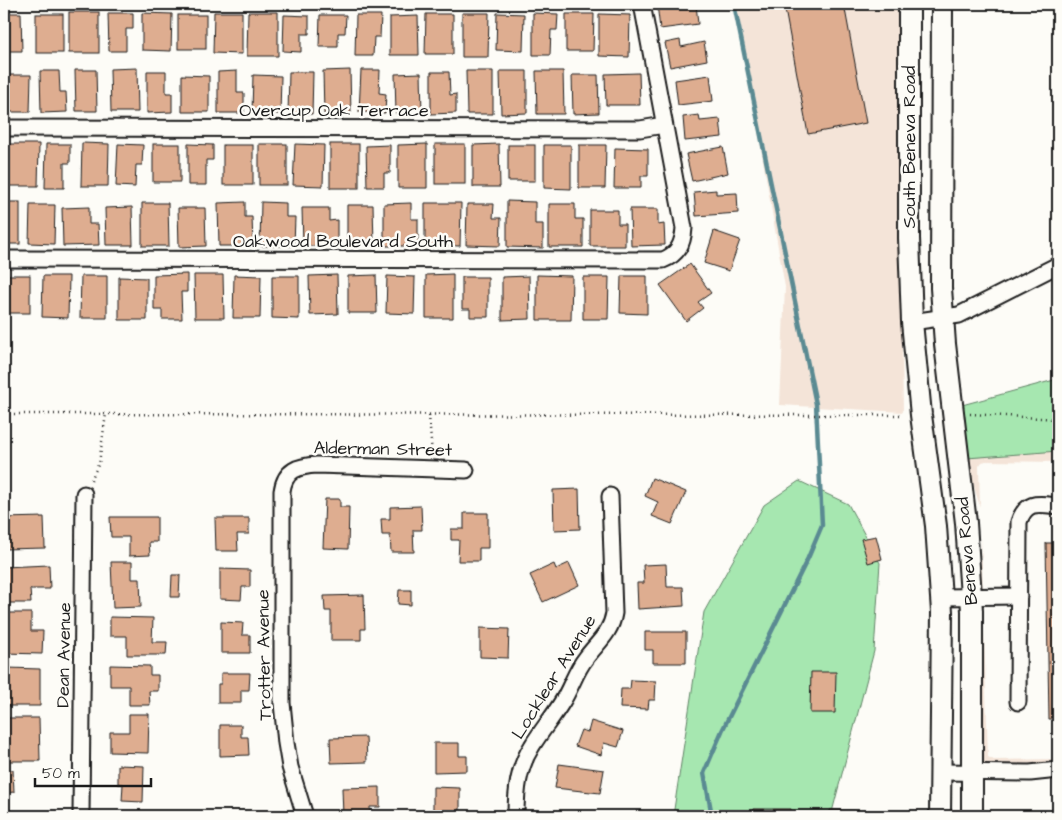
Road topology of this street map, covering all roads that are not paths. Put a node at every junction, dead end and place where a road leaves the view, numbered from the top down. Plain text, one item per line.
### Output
1 (642, 4) edge
2 (904, 4) edge
3 (942, 4) edge
4 (664, 125) junction
5 (4, 128) edge
6 (4, 259) edge
7 (1058, 265) edge
8 (941, 288) joint
9 (911, 290) joint
10 (943, 317) junction
11 (912, 322) junction
12 (466, 470) dead end
13 (282, 491) joint
14 (84, 494) road end
15 (610, 496) dead end
16 (1058, 506) edge
17 (1019, 596) junction
18 (941, 597) junction
19 (971, 597) junction
20 (1018, 702) dead end
21 (1058, 770) edge
22 (941, 772) junction
23 (972, 772) junction
24 (81, 816) edge
25 (305, 816) edge
26 (516, 816) edge
27 (940, 816) edge
28 (972, 816) edge

1 - 4 street
2 - 9 main road, South Beneva Road
3 - 8 main road, South Beneva Road
4 - 5 street, Overcup Oak Terrace
4 - 6 street, Oakwood Boulevard South
7 - 10 street
8 - 10 main road, Beneva Road
9 - 11 main road, Beneva Road
10 - 11 street
10 - 19 main road, Beneva Road
11 - 18 main road, Beneva Road
12 - 13 street, Alderman Street
13 - 25 street, Trotter Avenue
14 - 24 street, Dean Avenue
15 - 26 street, Locklear Avenue
16 - 17 street
17 - 19 street
17 - 20 street
18 - 19 street
18 - 22 main road, Beneva Road
19 - 23 main road, Beneva Road
21 - 23 street
22 - 23 street
22 - 27 main road, Beneva Road
23 - 28 main road, Beneva Road

